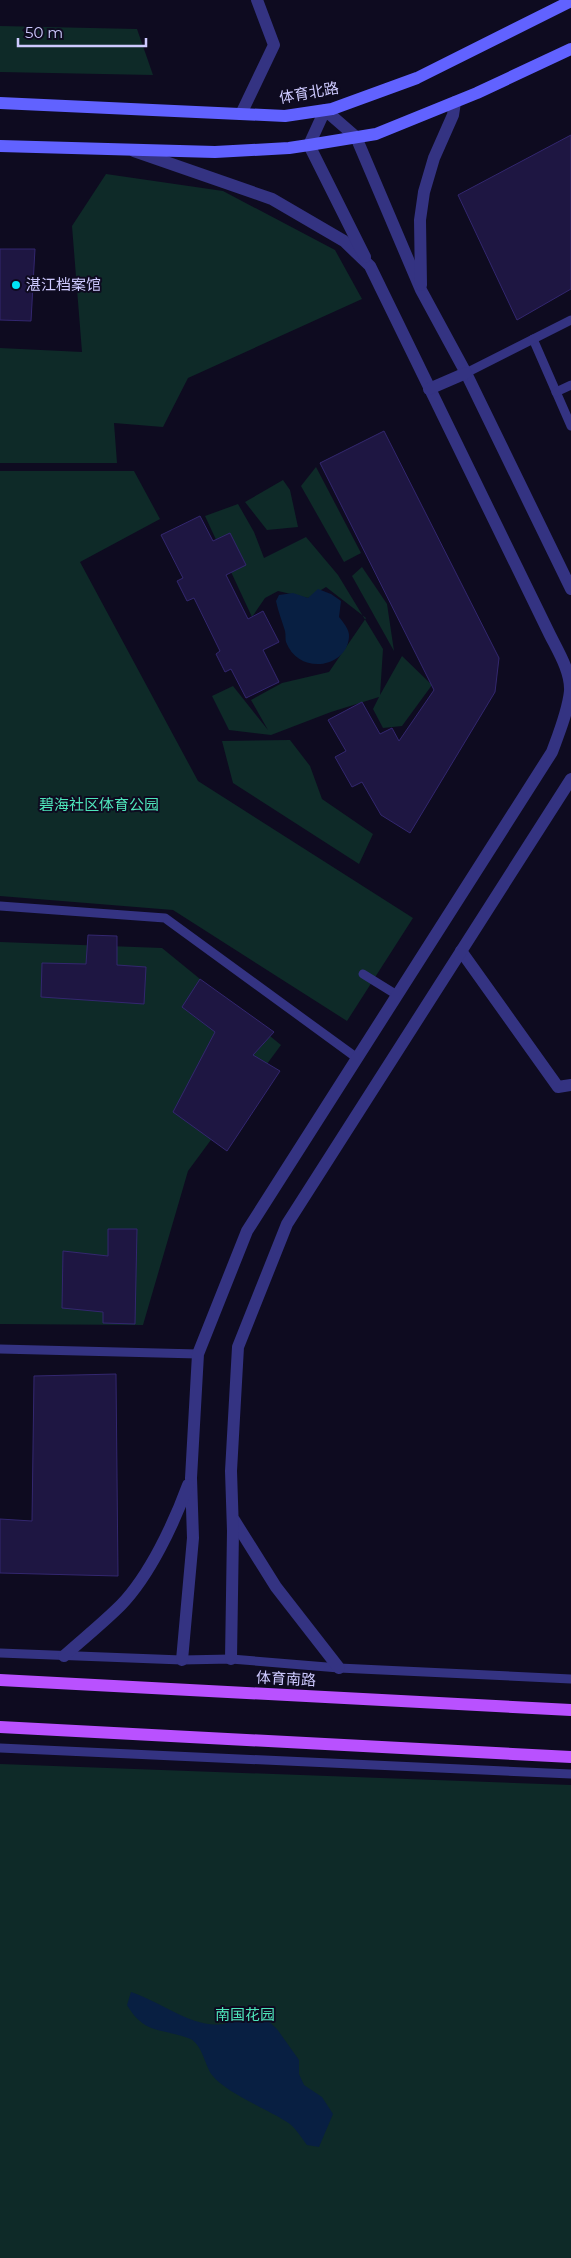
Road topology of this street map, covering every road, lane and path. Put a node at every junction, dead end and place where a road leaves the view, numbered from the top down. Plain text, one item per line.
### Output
1 (257, 0) edge
2 (571, 0) edge
3 (571, 49) edge
4 (455, 102) junction
5 (0, 103) edge
6 (325, 110) junction
7 (241, 114) junction
8 (356, 137) junction
9 (309, 145) junction
10 (0, 146) edge
11 (130, 149) junction
12 (370, 266) junction
13 (421, 290) junction
14 (571, 320) edge
15 (533, 339) junction
16 (466, 373) junction
17 (571, 385) edge
18 (429, 388) junction
19 (556, 392) junction
20 (571, 426) edge
21 (571, 589) edge
22 (571, 779) edge
23 (0, 906) edge
24 (461, 951) junction
25 (363, 974) dead end
26 (397, 995) junction
27 (357, 1058) junction
28 (571, 1085) edge
29 (0, 1348) edge
30 (198, 1354) junction
31 (191, 1478) junction
32 (233, 1518) junction
33 (0, 1653) edge
34 (64, 1656) junction
35 (231, 1659) junction
36 (182, 1660) junction
37 (339, 1668) junction
38 (571, 1679) edge
39 (0, 1680) edge
40 (571, 1710) edge
41 (0, 1727) edge
42 (0, 1748) edge
43 (571, 1757) edge
44 (571, 1774) edge

1 - 7 street
2 - 6 main road, 体育北路
3 - 4 main road
4 - 8 main road
4 - 13 street
5 - 7 main road, 体育北路
6 - 7 main road, 体育北路
6 - 8 street
6 - 9 street
8 - 9 main road
8 - 13 street
9 - 11 main road
9 - 12 street
10 - 11 main road
11 - 12 street
12 - 18 street
13 - 16 street
14 - 15 lane
15 - 16 lane
15 - 19 lane
16 - 18 street
16 - 21 street
17 - 19 lane
18 - 26 street
19 - 20 lane
22 - 24 street
23 - 27 lane
24 - 28 street
24 - 32 street
25 - 26 lane
26 - 27 street
27 - 30 street
29 - 30 lane
30 - 31 street
31 - 34 street
31 - 36 street
32 - 35 street
32 - 37 street
33 - 34 lane
34 - 36 lane
35 - 36 lane
35 - 37 lane
37 - 38 lane
39 - 40 main road, 体育南路
41 - 43 main road
42 - 44 lane

